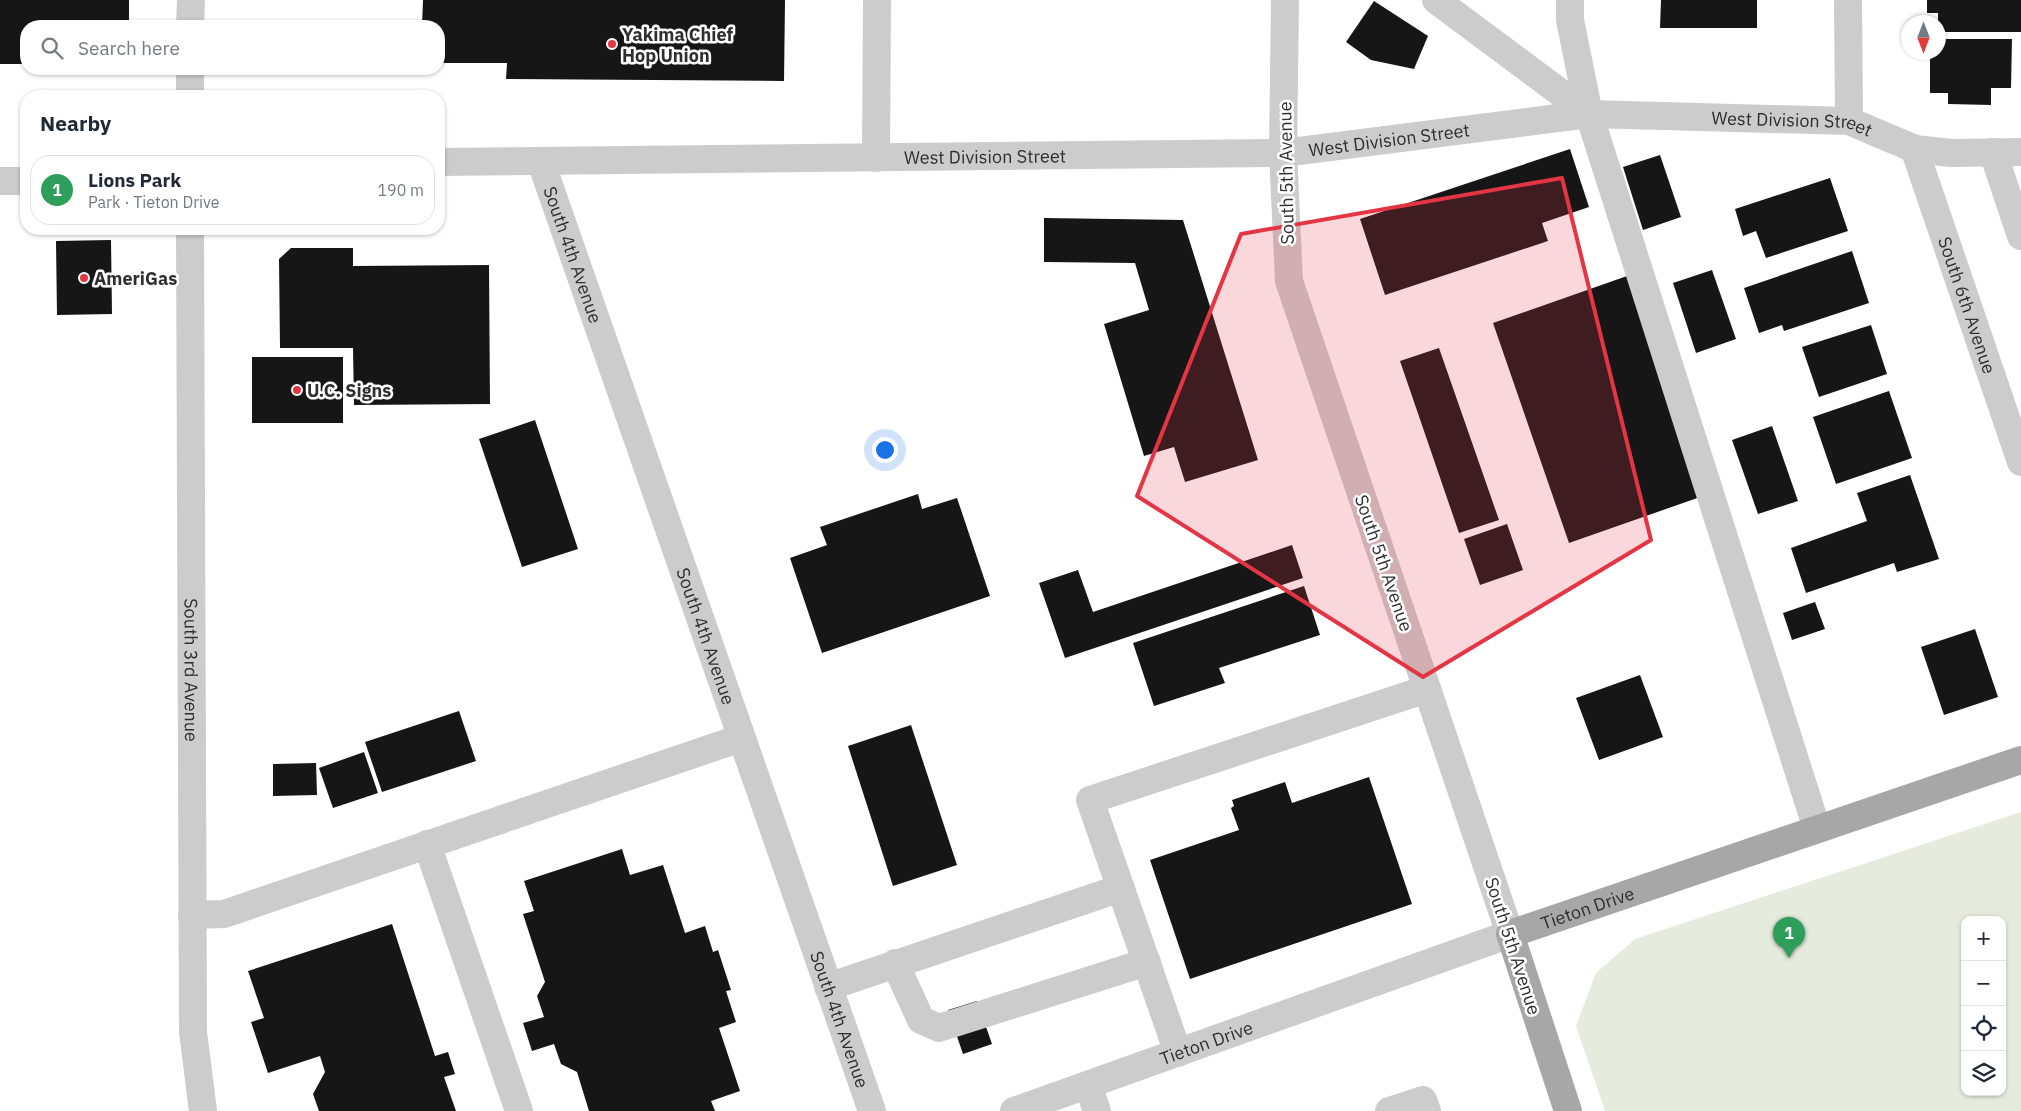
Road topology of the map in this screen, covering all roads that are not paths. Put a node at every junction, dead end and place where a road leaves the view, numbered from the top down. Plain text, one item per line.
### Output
1 (191, 0) edge
2 (877, 0) edge
3 (1285, 0) edge
4 (1436, 0) edge
5 (1570, 0) edge
6 (1848, 0) edge
7 (190, 20) edge
8 (190, 75) edge
9 (190, 90) edge
10 (1589, 114) junction
11 (1849, 121) junction
12 (1914, 148) junction
13 (1993, 152) junction
14 (2021, 152) edge
15 (1284, 153) junction
16 (876, 158) junction
17 (445, 162) edge
18 (541, 162) junction
19 (0, 181) edge
20 (20, 181) edge
21 (190, 235) edge
22 (2021, 236) edge
23 (2021, 462) edge
24 (1427, 689) junction
25 (742, 738) junction
26 (2021, 760) edge
27 (1818, 829) junction
28 (427, 844) junction
29 (1121, 888) junction
30 (192, 915) junction
31 (1510, 934) junction
32 (1147, 962) junction
33 (895, 963) junction
34 (828, 987) junction
35 (1178, 1053) junction
36 (1088, 1085) junction
37 (203, 1111) edge
38 (519, 1111) edge
39 (872, 1111) edge
40 (1014, 1111) edge
41 (1097, 1111) edge
42 (1389, 1111) edge
43 (1427, 1111) edge
44 (1568, 1111) edge

1 - 7 street
2 - 16 street
3 - 15 street, South 5th Avenue
4 - 10 street
5 - 10 street
6 - 11 street
8 - 9 street
10 - 11 street, West Division Street
10 - 15 street, West Division Street
10 - 27 street
11 - 12 street, West Division Street
12 - 13 street, West Division Street
12 - 23 street, South 6th Avenue
13 - 14 street, West Division Street
13 - 22 street
15 - 16 street, West Division Street
15 - 24 street, South 5th Avenue
16 - 18 street, West Division Street
17 - 18 street, West Division Street
18 - 25 street, South 4th Avenue
19 - 20 street
21 - 30 street, South 3rd Avenue
24 - 29 street
24 - 31 street, South 5th Avenue
25 - 28 street
25 - 34 street, South 4th Avenue
26 - 27 main road, Tieton Drive
27 - 31 main road, Tieton Drive
28 - 30 street
28 - 38 street
29 - 32 street
29 - 33 street
30 - 37 street, South 3rd Avenue
31 - 35 street, Tieton Drive
31 - 44 main road, South 5th Avenue
32 - 33 street
32 - 35 street
33 - 34 street
34 - 39 street, South 4th Avenue
35 - 36 street, Tieton Drive
36 - 40 street, Tieton Drive
36 - 41 street
42 - 43 street

